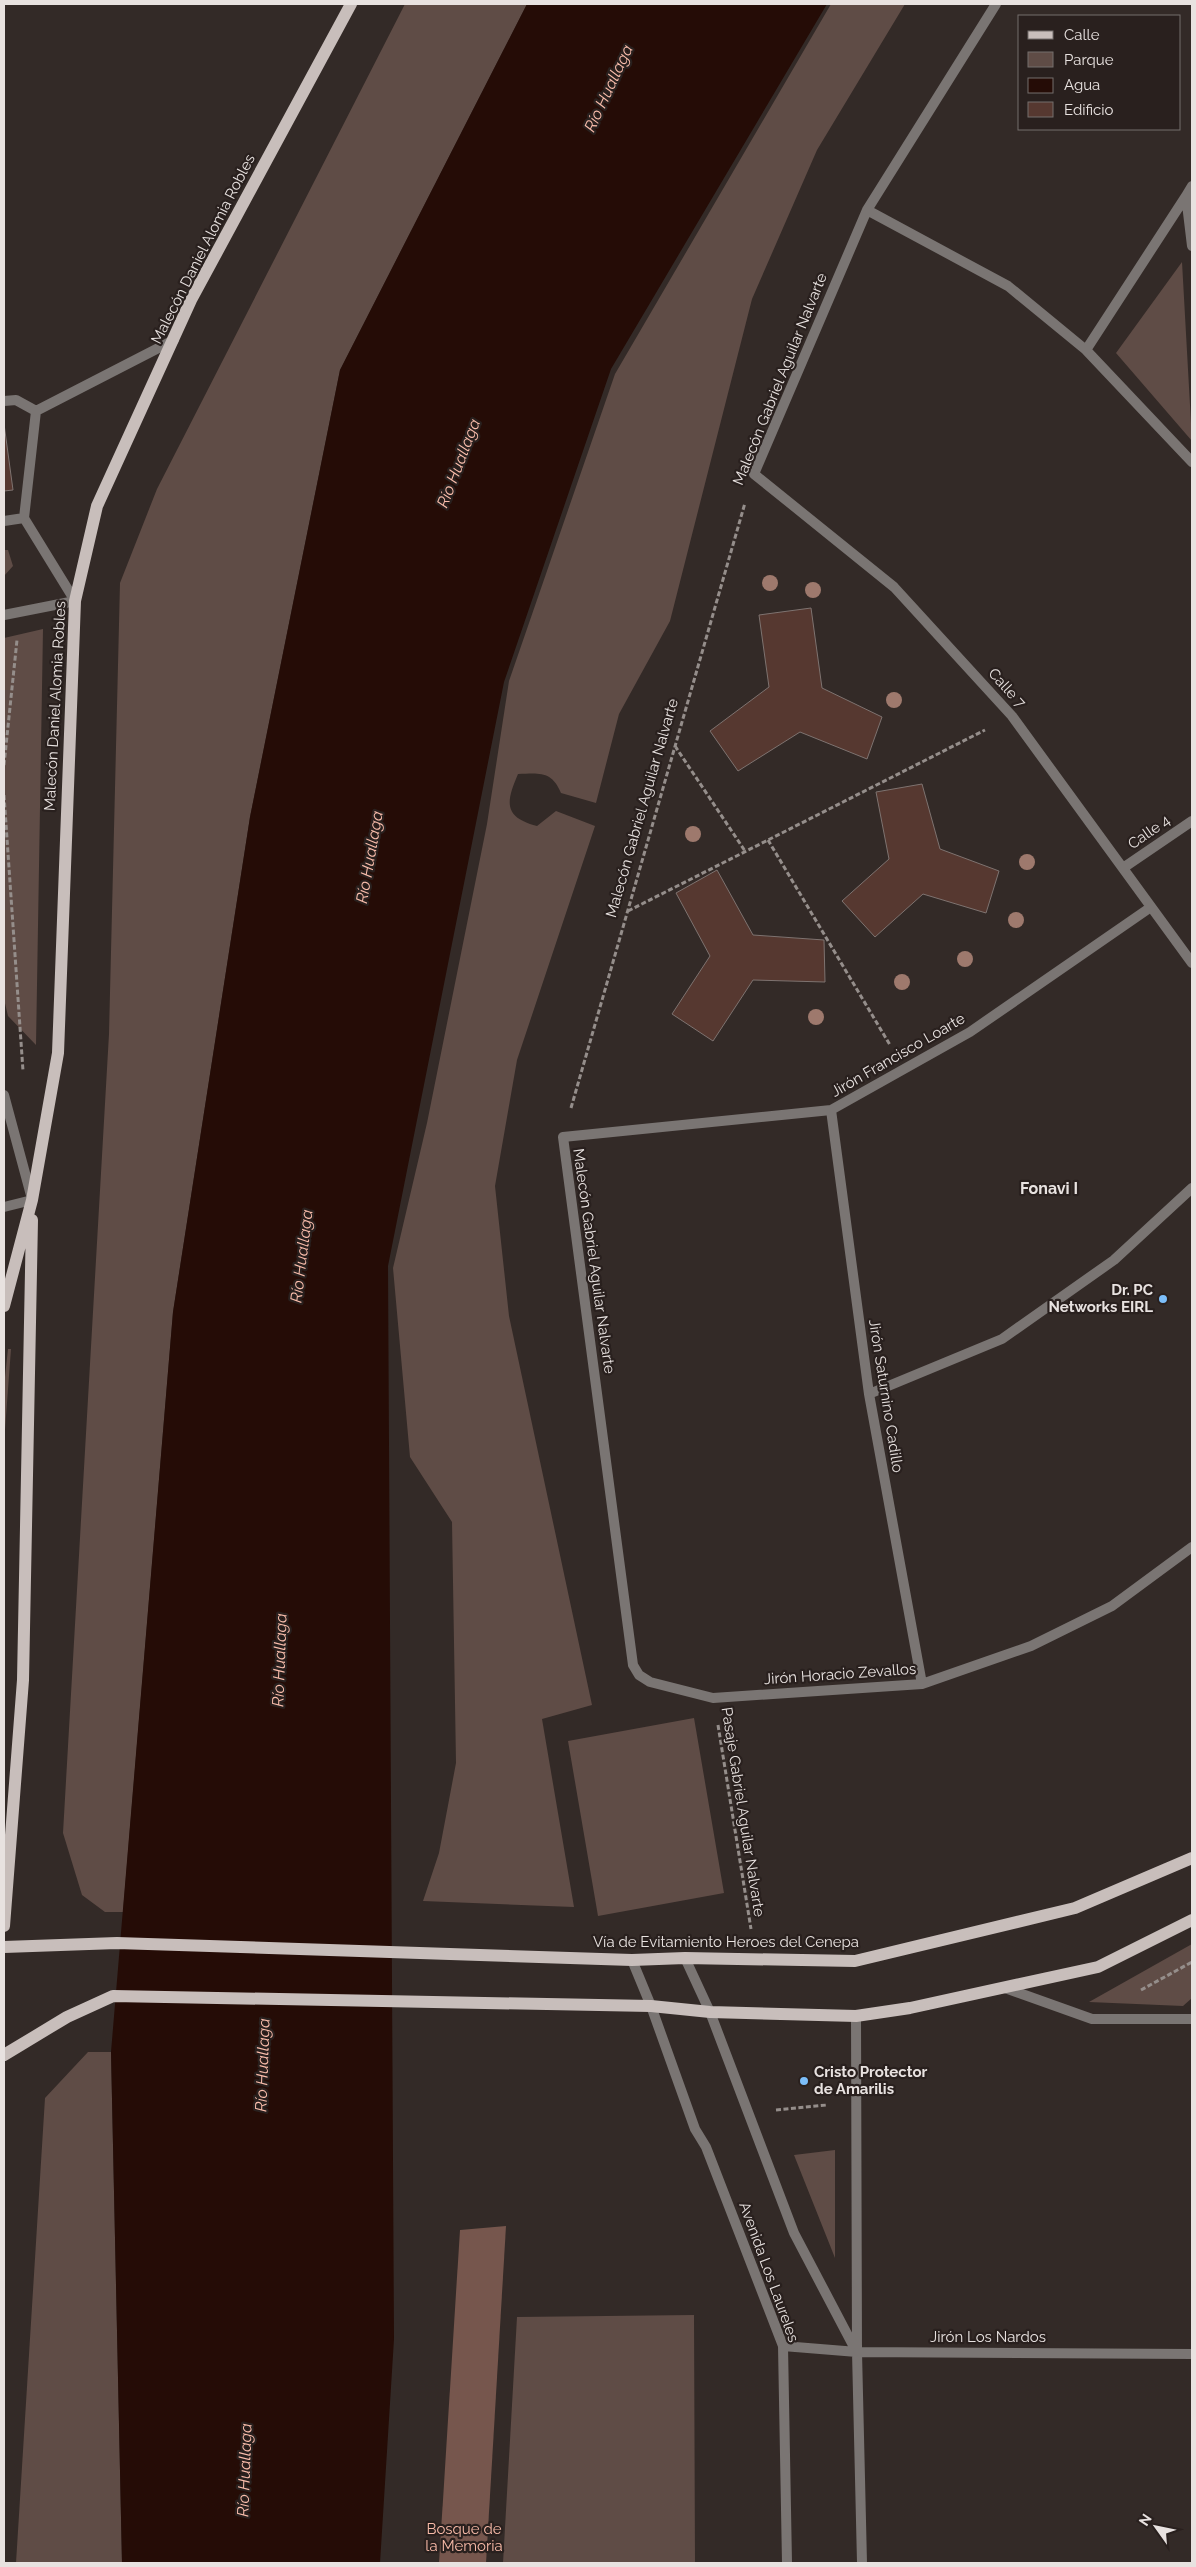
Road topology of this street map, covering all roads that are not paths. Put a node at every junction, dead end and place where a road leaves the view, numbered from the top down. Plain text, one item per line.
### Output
1 (351, 4) edge
2 (996, 4) edge
3 (1192, 186) edge
4 (1186, 196) junction
5 (867, 210) junction
6 (1192, 246) edge
7 (174, 340) junction
8 (1086, 350) junction
9 (4, 401) edge
10 (36, 411) junction
11 (1192, 462) edge
12 (754, 474) joint
13 (24, 518) junction
14 (4, 521) edge
15 (76, 601) junction
16 (4, 615) edge
17 (1192, 820) edge
18 (1123, 868) junction
19 (1151, 907) junction
20 (1192, 963) edge
21 (4, 1095) edge
22 (831, 1110) junction
23 (563, 1137) joint
24 (1192, 1188) edge
25 (32, 1200) junction
26 (4, 1207) edge
27 (4, 1306) edge
28 (869, 1394) junction
29 (1192, 1547) edge
30 (640, 1675) joint
31 (922, 1684) junction
32 (1192, 1858) edge
33 (1192, 1920) edge
34 (4, 1926) edge
35 (4, 1947) edge
36 (685, 1958) junction
37 (632, 1960) junction
38 (1005, 1988) junction
39 (651, 2006) junction
40 (710, 2012) junction
41 (856, 2016) junction
42 (1192, 2019) edge
43 (4, 2055) edge
44 (783, 2346) junction
45 (857, 2352) junction
46 (1192, 2354) edge
47 (787, 2563) edge
48 (862, 2563) edge

1 - 7 main road, Malecón Daniel Alomia Robles
2 - 5 street, Malecón Gabriel Aguilar Nalvarte
3 - 4 street
4 - 6 street
4 - 8 street
5 - 8 street
5 - 12 street, Malecón Gabriel Aguilar Nalvarte
7 - 10 street
7 - 15 main road, Malecón Daniel Alomia Robles
8 - 11 street
9 - 10 street
10 - 13 street
12 - 18 street, Calle 7
13 - 14 street
13 - 15 street
15 - 16 street
15 - 25 main road, Malecón Daniel Alomia Robles
17 - 18 street, Calle 4
18 - 19 street, Calle 7
19 - 20 street, Calle 7
19 - 22 street, Jirón Francisco Loarte
21 - 25 street
22 - 23 street, Jirón Francisco Loarte
22 - 28 street, Jirón Saturnino Cadillo
23 - 30 street, Malecón Gabriel Aguilar Nalvarte
24 - 28 street
25 - 26 street
25 - 27 main road, Malecón Daniel Alomia Robles
25 - 34 main road, Malecón Daniel Alomia Robles
28 - 31 street, Jirón Saturnino Cadillo
29 - 31 street, Jirón Horacio Zevallos
30 - 31 street, Jirón Horacio Zevallos
32 - 36 main road, Vía de Evitamiento Heroes del Cenepa
33 - 38 main road
35 - 37 main road, Vía de Evitamiento Heroes del Cenepa
36 - 37 main road, Vía de Evitamiento Heroes del Cenepa
36 - 40 street
37 - 39 street, Avenida Los Laureles
38 - 41 main road
38 - 42 street
39 - 40 main road
39 - 43 main road
39 - 44 street, Avenida Los Laureles
40 - 41 main road
40 - 45 street
41 - 45 street
44 - 45 street, Jirón Los Nardos
44 - 47 street, Avenida Los Laureles
45 - 46 street, Jirón Los Nardos
45 - 48 street

